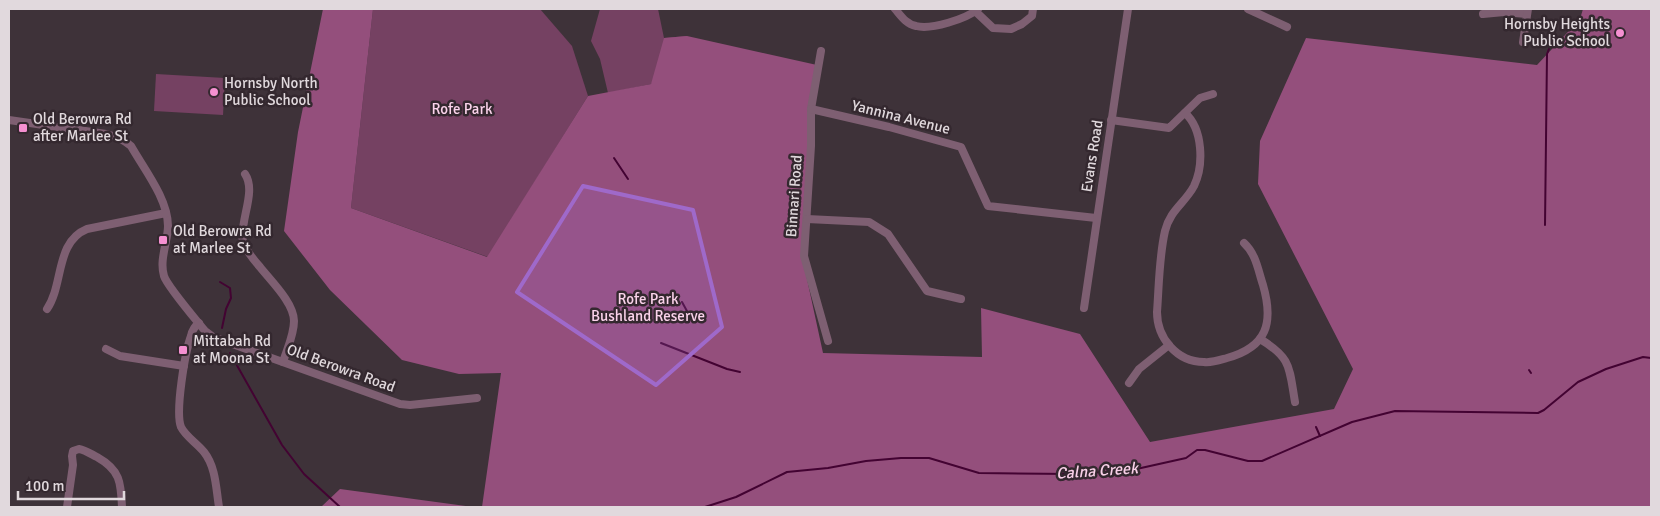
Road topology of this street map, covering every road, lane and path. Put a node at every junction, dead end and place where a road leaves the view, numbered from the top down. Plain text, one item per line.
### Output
1 (896, 9) edge
2 (1033, 9) edge
3 (1128, 9) edge
4 (1248, 9) edge
5 (1515, 9) edge
6 (977, 10) edge
7 (1504, 12) junction
8 (1528, 12) edge
9 (1484, 14) dead end
10 (1287, 27) dead end
11 (1523, 42) dead end
12 (821, 51) dead end
13 (1212, 94) dead end
14 (811, 109) junction
15 (1185, 114) junction
16 (9, 120) edge
17 (1111, 120) junction
18 (245, 174) dead end
19 (166, 212) junction
20 (807, 218) junction
21 (1096, 218) junction
22 (1244, 243) dead end
23 (961, 299) dead end
24 (46, 308) dead end
25 (1084, 308) dead end
26 (199, 323) junction
27 (1260, 339) junction
28 (828, 341) dead end
29 (1169, 345) junction
30 (106, 350) dead end
31 (283, 362) junction
32 (184, 366) junction
33 (1129, 383) dead end
34 (477, 398) dead end
35 (1295, 402) dead end
36 (67, 507) edge
37 (122, 507) edge
38 (218, 507) edge

1 - 6 street
2 - 6 street
3 - 17 street, Evans Road
4 - 10 street
5 - 7 street
7 - 8 street
7 - 9 street
8 - 11 street
12 - 14 street, Binnari Road
13 - 15 street
14 - 20 street, Binnari Road
14 - 21 street, Yannina Avenue
15 - 17 street
15 - 29 street
16 - 19 street, Old Berowra Road
17 - 21 street, Evans Road
18 - 31 street
19 - 24 street
19 - 26 street, Old Berowra Road
20 - 23 street
20 - 28 street, Binnari Road
21 - 25 street, Evans Road
22 - 27 street
26 - 31 street, Old Berowra Road
26 - 32 street
27 - 29 street
27 - 35 street
29 - 33 street
30 - 32 street
31 - 34 street, Old Berowra Road
32 - 38 street
36 - 37 street

